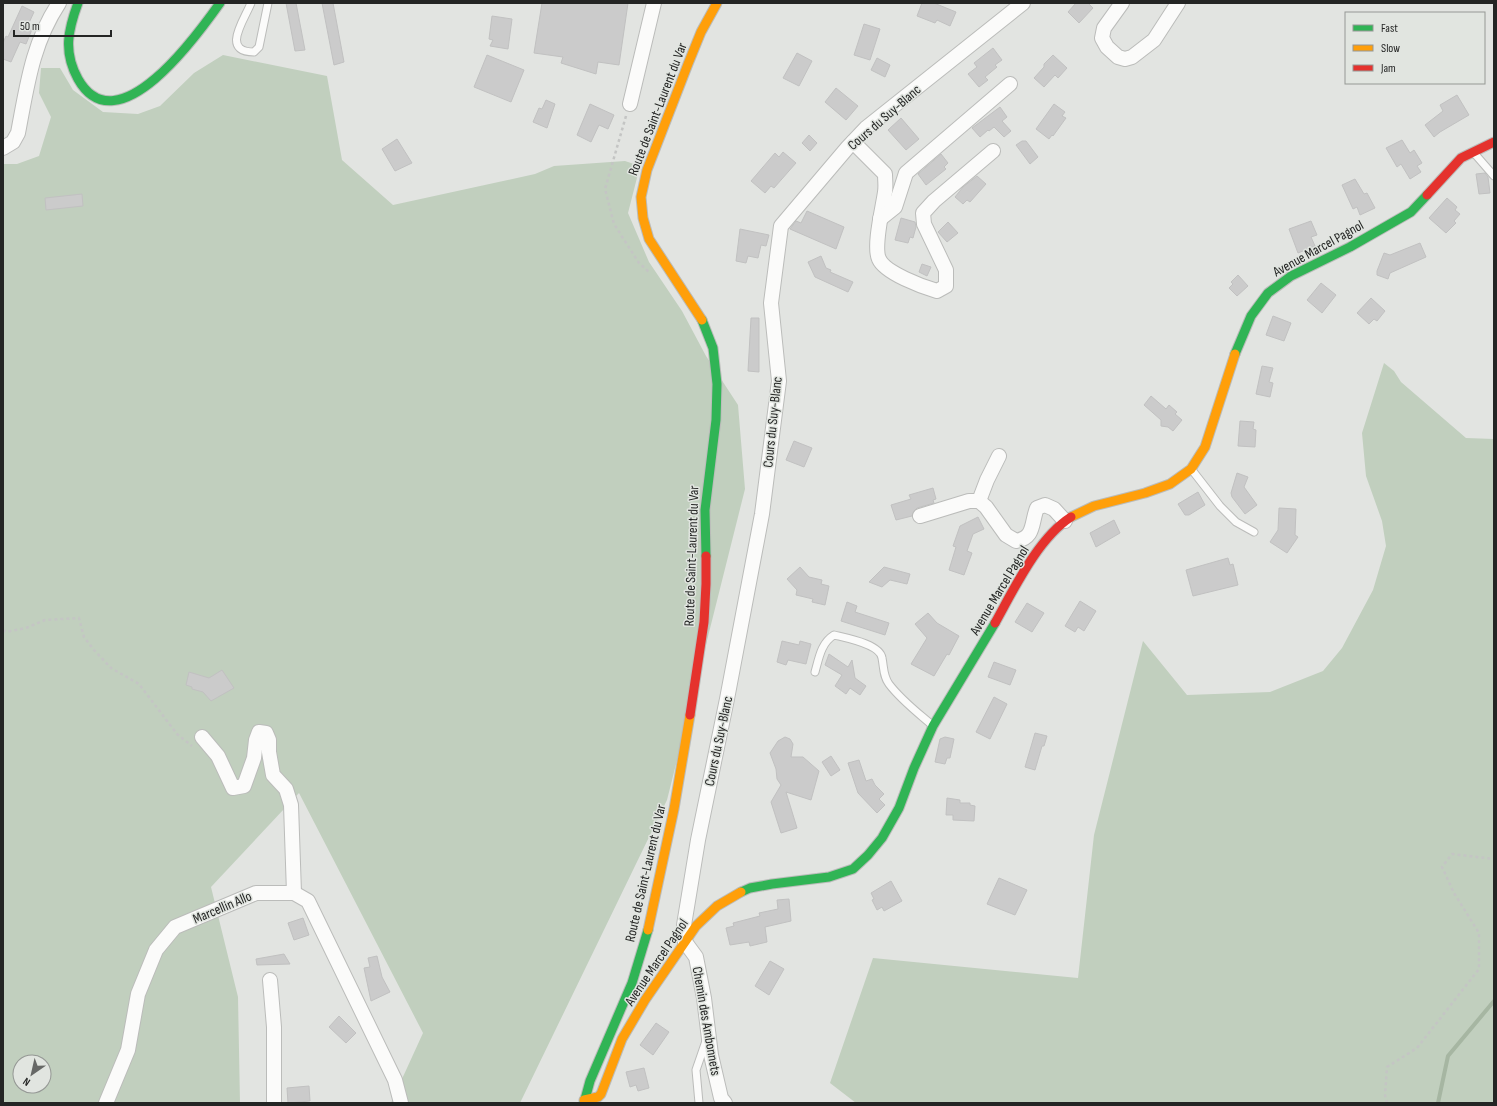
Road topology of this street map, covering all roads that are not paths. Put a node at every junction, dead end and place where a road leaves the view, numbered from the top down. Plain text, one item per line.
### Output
1 (59, 3) edge
2 (78, 3) edge
3 (220, 3) edge
4 (251, 3) edge
5 (268, 3) edge
6 (654, 3) edge
7 (717, 3) edge
8 (1023, 3) edge
9 (1122, 3) edge
10 (1178, 3) edge
11 (1010, 84) dead end
12 (630, 104) dead end
13 (853, 142) junction
14 (1494, 142) edge
15 (3, 148) edge
16 (993, 151) dead end
17 (1473, 151) junction
18 (1494, 176) edge
19 (880, 219) junction
20 (999, 456) dead end
21 (1191, 469) junction
22 (979, 502) junction
23 (920, 516) dead end
24 (1064, 521) junction
25 (1254, 532) dead end
26 (815, 672) dead end
27 (933, 726) junction
28 (199, 743) road end
29 (294, 893) junction
30 (685, 942) junction
31 (270, 980) dead end
32 (708, 1035) junction
33 (584, 1102) edge
34 (106, 1103) edge
35 (274, 1103) edge
36 (401, 1103) edge
37 (699, 1103) edge
38 (725, 1103) edge

1 - 15 street
2 - 3 street
4 - 5 lane
6 - 12 street
7 - 33 street, Route de Saint-Laurent du Var
8 - 13 street, Cours du Suy-Blanc
9 - 10 street
11 - 19 street
13 - 19 street
13 - 30 street, Cours du Suy-Blanc
14 - 17 street, Avenue Marcel Pagnol
16 - 19 street
17 - 18 lane
17 - 21 street, Avenue Marcel Pagnol
20 - 22 street
21 - 24 street, Avenue Marcel Pagnol
21 - 25 lane
22 - 23 street
22 - 24 street
24 - 27 street, Avenue Marcel Pagnol
26 - 27 lane
27 - 30 street, Avenue Marcel Pagnol
28 - 29 street
29 - 34 street, Marcellin Allo
29 - 36 street
30 - 32 street, Chemin des Ambonnets
30 - 33 street, Avenue Marcel Pagnol
31 - 35 street
32 - 37 lane
32 - 38 street, Chemin des Ambonnets

